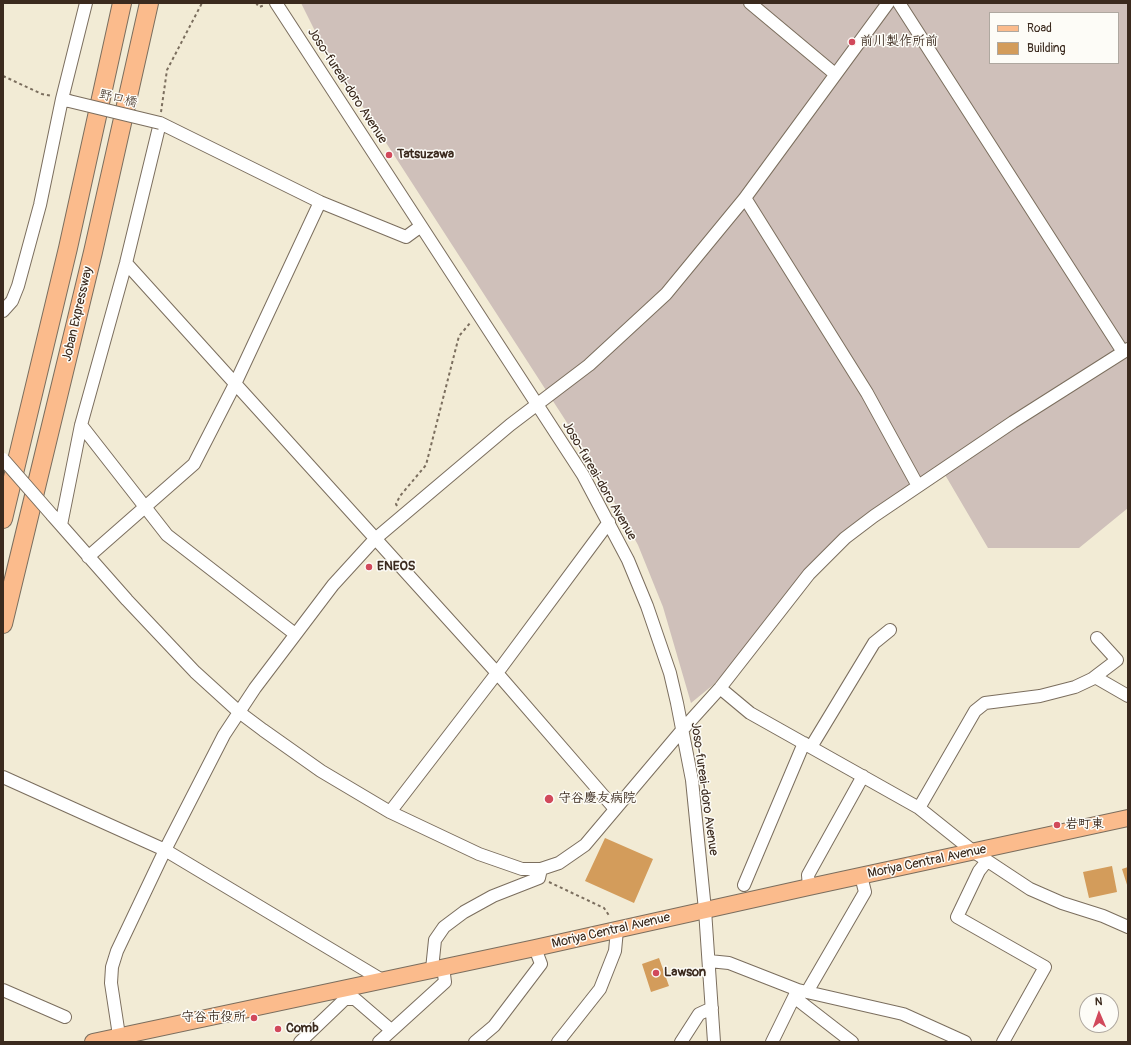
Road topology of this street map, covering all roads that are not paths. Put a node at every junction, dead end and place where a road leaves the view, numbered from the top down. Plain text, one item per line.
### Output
1 (86, 3) edge
2 (122, 3) edge
3 (149, 3) edge
4 (276, 3) edge
5 (750, 3) edge
6 (888, 3) edge
7 (899, 3) edge
8 (835, 74) junction
9 (66, 100) junction
10 (160, 123) junction
11 (745, 198) junction
12 (320, 202) junction
13 (421, 226) junction
14 (126, 262) junction
15 (3, 311) edge
16 (1126, 351) edge
17 (235, 384) junction
18 (538, 404) junction
19 (82, 425) junction
20 (3, 459) edge
21 (918, 486) junction
22 (145, 506) junction
23 (3, 519) edge
24 (609, 522) junction
25 (61, 525) junction
26 (375, 539) junction
27 (88, 557) junction
28 (3, 624) edge
29 (890, 630) dead end
30 (295, 634) junction
31 (1097, 638) dead end
32 (497, 673) junction
33 (1095, 677) junction
34 (720, 688) junction
35 (1128, 696) edge
36 (239, 712) junction
37 (682, 729) junction
38 (807, 745) junction
39 (863, 776) junction
40 (5, 778) edge
41 (919, 808) junction
42 (615, 809) junction
43 (390, 812) junction
44 (1128, 818) edge
45 (165, 850) junction
46 (981, 857) junction
47 (540, 873) junction
48 (861, 876) junction
49 (744, 885) dead end
50 (809, 887) junction
51 (705, 910) junction
52 (1128, 927) edge
53 (617, 930) junction
54 (535, 948) junction
55 (709, 961) junction
56 (438, 968) junction
57 (382, 980) junction
58 (3, 990) edge
59 (800, 993) junction
60 (344, 994) junction
61 (712, 1008) junction
62 (65, 1017) dead end
63 (391, 1030) junction
64 (119, 1039) edge
65 (93, 1042) edge
66 (300, 1042) edge
67 (379, 1042) edge
68 (475, 1042) edge
69 (558, 1042) edge
70 (681, 1042) edge
71 (714, 1042) edge
72 (772, 1042) edge
73 (852, 1042) edge
74 (965, 1042) edge
75 (1003, 1042) edge

1 - 9 street
2 - 23 highway, Joban Expressway
3 - 28 highway, Joban Expressway
4 - 13 street, Joso-fureai-doro Avenue
5 - 8 street
6 - 8 street
7 - 16 street
8 - 11 street
9 - 10 street, 野口橋, bridge
9 - 15 street
10 - 12 street, 野口橋
10 - 14 street
11 - 18 street
11 - 21 street
12 - 13 street, 野口橋
12 - 17 street
13 - 18 street, Joso-fureai-doro Avenue
14 - 17 street
14 - 19 street
16 - 21 street
17 - 22 street
17 - 26 street
18 - 24 street, Joso-fureai-doro Avenue
18 - 26 street
19 - 22 street
19 - 25 street
20 - 25 street, bridge
21 - 34 street
22 - 27 street
22 - 30 street
24 - 32 street
24 - 37 street, Joso-fureai-doro Avenue
25 - 27 street
26 - 30 street
26 - 32 street
27 - 36 street
29 - 38 street
30 - 36 street
31 - 33 street
32 - 42 street
32 - 43 street
33 - 35 street
33 - 41 street
34 - 37 street
34 - 38 street
36 - 43 street
36 - 45 street
37 - 42 street
37 - 51 street, Joso-fureai-doro Avenue
38 - 39 street
38 - 49 street
39 - 41 street
39 - 50 street
40 - 45 street
41 - 46 street
42 - 47 street
43 - 47 street
44 - 46 main road, Moriya Central Avenue
45 - 57 street
45 - 64 street
46 - 48 main road, Moriya Central Avenue
46 - 52 street
46 - 75 street
47 - 56 street
48 - 50 main road, Moriya Central Avenue
48 - 59 street
50 - 51 main road, Moriya Central Avenue
51 - 53 main road, Moriya Central Avenue
51 - 55 street, Joso-fureai-doro Avenue
53 - 54 main road, Moriya Central Avenue
53 - 69 street
54 - 56 main road, Moriya Central Avenue
54 - 68 street
55 - 59 street
55 - 61 street, Joso-fureai-doro Avenue
56 - 57 main road, Moriya Central Avenue
56 - 63 street
57 - 60 main road, Moriya Central Avenue
58 - 62 street
59 - 72 street
59 - 73 street
59 - 74 street
60 - 63 street
60 - 64 main road, Moriya Central Avenue
60 - 66 street
61 - 70 street
61 - 71 street, Joso-fureai-doro Avenue
63 - 67 street
64 - 65 main road, Moriya Central Avenue

